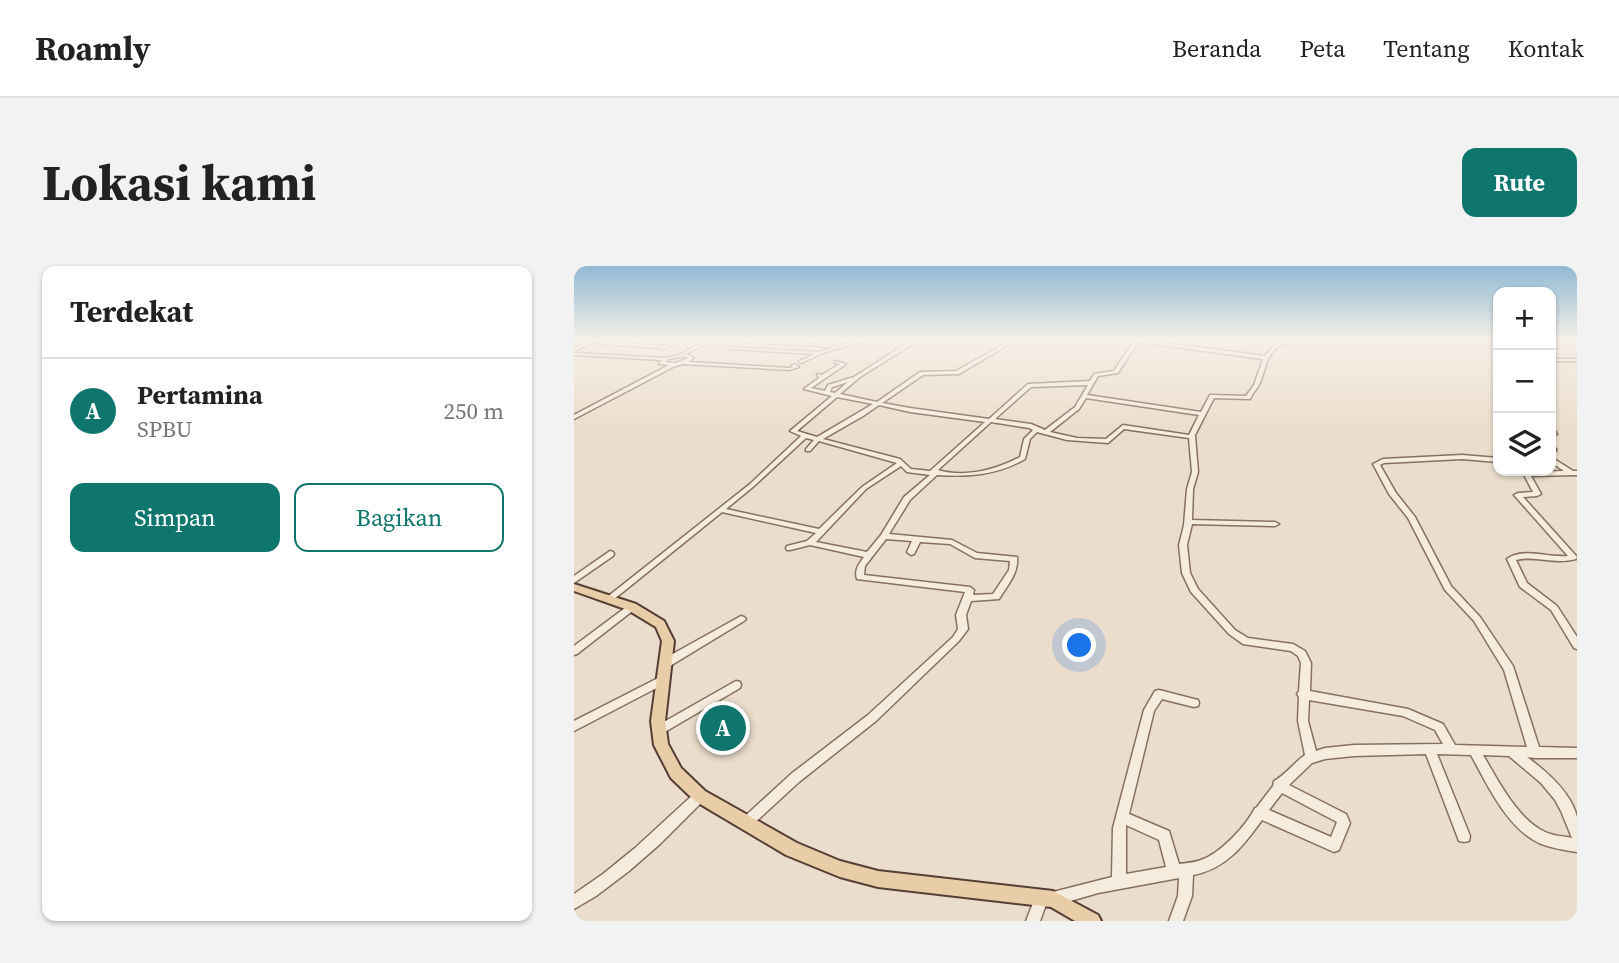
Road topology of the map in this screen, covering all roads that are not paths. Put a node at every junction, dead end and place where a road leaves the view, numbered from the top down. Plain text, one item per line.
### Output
1 (650, 370) edge
2 (665, 370) edge
3 (834, 370) edge
4 (868, 370) edge
5 (963, 370) edge
6 (1118, 370) edge
7 (1259, 370) edge
8 (856, 377) junction
9 (1090, 383) junction
10 (827, 393) junction
11 (835, 395) junction
12 (1084, 396) junction
13 (878, 403) junction
14 (574, 413) edge
15 (1203, 414) junction
16 (993, 420) junction
17 (1035, 431) junction
18 (1045, 433) junction
19 (805, 436) junction
20 (1192, 437) junction
21 (817, 440) junction
22 (808, 450) dead end
23 (1493, 460) edge
24 (1556, 462) edge
25 (901, 463) junction
26 (935, 472) junction
27 (1572, 473) edge
28 (1529, 476) edge
29 (1577, 480) edge
30 (721, 510) junction
31 (1189, 522) junction
32 (1275, 524) dead end
33 (821, 532) junction
34 (884, 536) junction
35 (917, 539) junction
36 (810, 543) junction
37 (790, 548) dead end
38 (911, 552) dead end
39 (610, 554) dead end
40 (869, 555) junction
41 (574, 580) edge
42 (574, 587) edge
43 (610, 598) junction
44 (967, 598) junction
45 (632, 607) junction
46 (741, 619) dead end
47 (1577, 645) edge
48 (574, 651) edge
49 (666, 663) junction
50 (664, 679) junction
51 (736, 685) dead end
52 (1302, 694) junction
53 (1194, 704) dead end
54 (574, 726) edge
55 (659, 730) junction
56 (1451, 750) junction
57 (1430, 751) junction
58 (1475, 752) junction
59 (1535, 752) junction
60 (1513, 753) junction
61 (1577, 753) edge
62 (1311, 757) junction
63 (1278, 785) junction
64 (700, 796) junction
65 (1259, 812) junction
66 (1122, 817) junction
67 (746, 823) junction
68 (1577, 835) edge
69 (1464, 836) dead end
70 (1577, 845) edge
71 (1180, 870) junction
72 (1119, 882) junction
73 (1048, 899) junction
74 (574, 902) edge
75 (1033, 921) edge
76 (1092, 921) edge
77 (1176, 921) edge

1 - 14 street
2 - 14 street
3 - 10 street
4 - 8 street
5 - 13 street
6 - 9 street
7 - 15 street
8 - 10 street
8 - 11 street
9 - 12 street
9 - 16 street
10 - 11 street
11 - 13 street
11 - 19 street
12 - 15 street
12 - 18 street
13 - 16 street
13 - 21 street
15 - 20 street
16 - 17 street
16 - 26 street
17 - 18 street
17 - 26 street
18 - 20 street
19 - 21 street
19 - 30 street
20 - 31 street
21 - 22 street
21 - 25 street
23 - 59 street
24 - 27 street
25 - 26 street
25 - 33 street
26 - 34 street
27 - 29 street
28 - 47 street
30 - 33 street
30 - 43 street
31 - 32 street
31 - 52 street
33 - 36 street
34 - 35 street
34 - 40 street
35 - 38 street
35 - 44 street
36 - 37 street
36 - 40 street
39 - 41 street
40 - 44 street
42 - 43 main road
43 - 45 main road
44 - 67 street
45 - 48 street
45 - 49 main road
46 - 49 street
49 - 50 main road
50 - 54 street
50 - 55 main road
51 - 55 street
52 - 56 street
52 - 62 street
53 - 66 street
55 - 64 main road
56 - 57 street
56 - 58 street
57 - 62 street
57 - 69 street
58 - 60 street
58 - 70 street
59 - 60 street
59 - 61 street
60 - 68 street
62 - 63 street
63 - 65 street
63 - 65 street
64 - 67 main road
64 - 74 street
65 - 71 street
66 - 71 street
66 - 72 street
67 - 73 main road
71 - 72 street
71 - 77 street
72 - 73 street
73 - 75 street
73 - 76 main road

